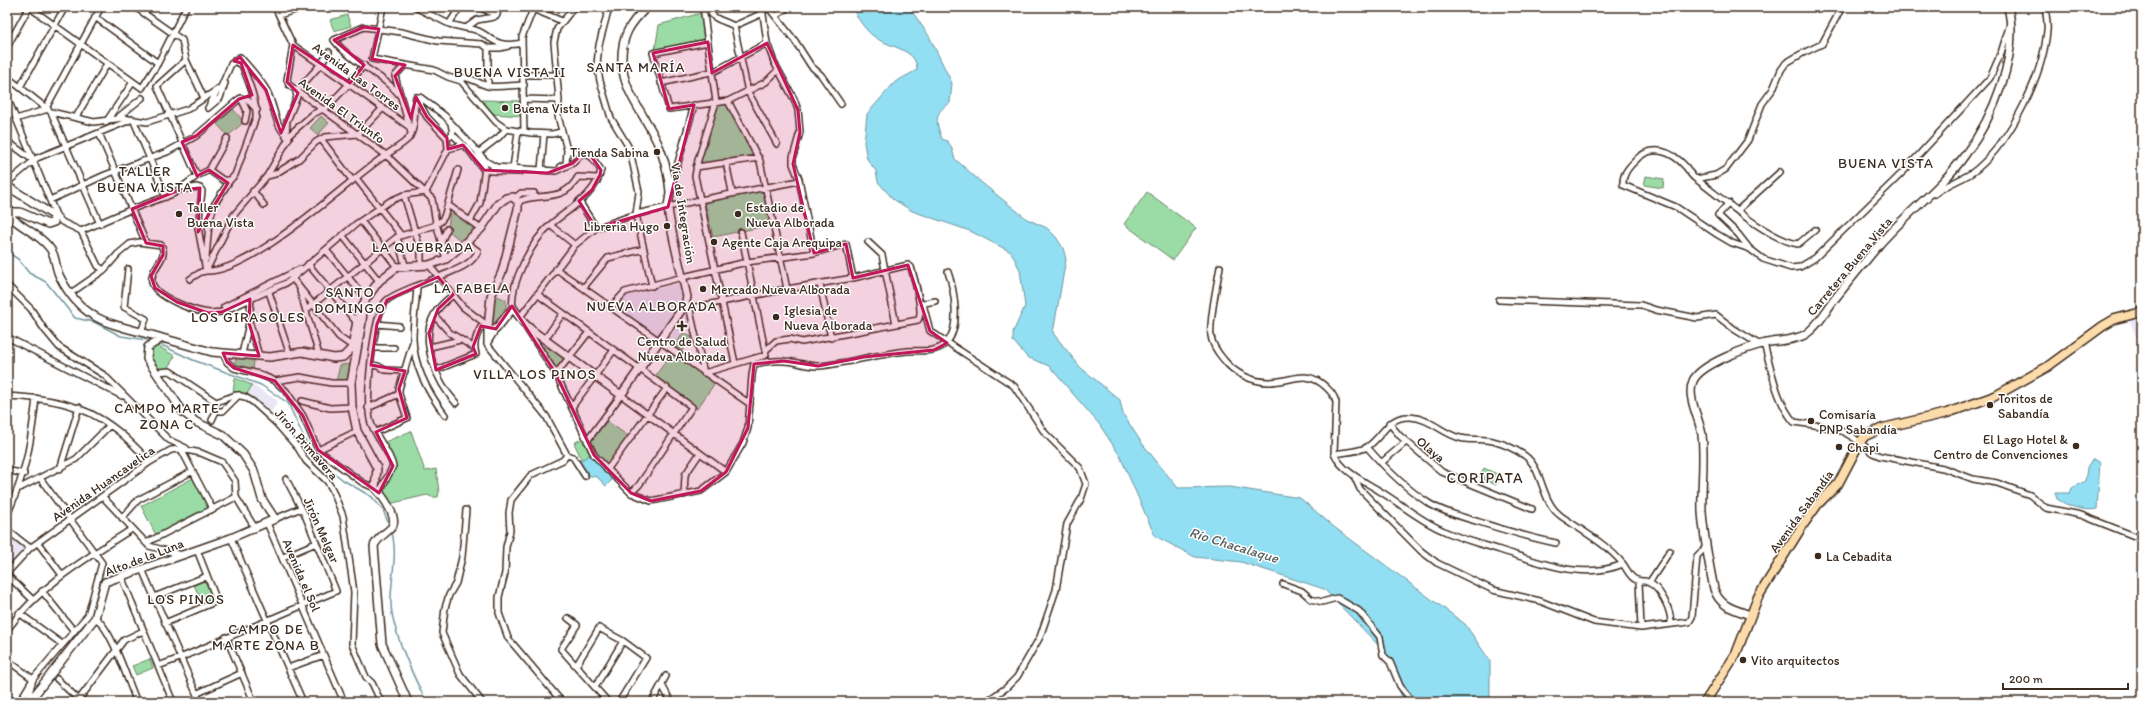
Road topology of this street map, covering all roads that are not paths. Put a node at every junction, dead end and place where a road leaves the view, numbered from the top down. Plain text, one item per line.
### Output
1 (29, 7) edge
2 (65, 7) edge
3 (101, 7) edge
4 (135, 7) edge
5 (275, 7) edge
6 (305, 7) edge
7 (383, 7) edge
8 (460, 7) edge
9 (479, 7) edge
10 (502, 7) edge
11 (574, 7) edge
12 (610, 7) edge
13 (647, 7) edge
14 (703, 7) edge
15 (708, 7) edge
16 (768, 7) edge
17 (788, 7) edge
18 (1842, 7) edge
19 (2008, 7) edge
20 (2045, 7) edge
21 (184, 8) edge
22 (419, 8) edge
23 (532, 8) edge
24 (763, 10) edge
25 (279, 15) junction
26 (497, 15) junction
27 (776, 16) junction
28 (95, 17) junction
29 (562, 21) junction
30 (2010, 22) junction
31 (450, 24) junction
32 (734, 26) junction
33 (54, 27) junction
34 (466, 28) junction
35 (379, 29) junction
36 (173, 34) junction
37 (708, 42) junction
38 (522, 43) junction
39 (767, 43) junction
40 (80, 45) junction
41 (293, 45) junction
42 (508, 46) junction
43 (7, 48) edge
44 (488, 48) junction
45 (329, 52) dead end
46 (741, 59) junction
47 (186, 60) junction
48 (234, 61) junction
49 (158, 63) junction
50 (108, 64) junction
51 (321, 64) junction
52 (364, 65) junction
53 (405, 65) junction
54 (778, 70) junction
55 (712, 73) junction
56 (558, 75) junction
57 (523, 76) junction
58 (7, 77) edge
59 (455, 78) junction
60 (132, 82) junction
61 (225, 82) junction
62 (350, 83) junction
63 (661, 83) junction
64 (524, 85) junction
65 (488, 86) junction
66 (20, 87) junction
67 (218, 89) junction
68 (296, 92) junction
69 (748, 92) junction
70 (7, 97) edge
71 (416, 97) junction
72 (142, 98) dead end
73 (204, 98) junction
74 (241, 98) junction
75 (402, 98) junction
76 (524, 99) junction
77 (559, 100) junction
78 (728, 101) junction
79 (716, 102) junction
80 (841, 104) dead end
81 (694, 105) junction
82 (383, 108) junction
83 (48, 110) junction
84 (256, 110) junction
85 (324, 110) junction
86 (170, 114) junction
87 (76, 117) junction
88 (16, 119) junction
89 (116, 119) junction
90 (133, 119) junction
91 (244, 121) dead end
92 (106, 122) junction
93 (451, 124) junction
94 (408, 126) junction
95 (506, 129) junction
96 (518, 132) junction
97 (524, 132) junction
98 (561, 132) junction
99 (99, 133) junction
100 (411, 133) junction
101 (358, 134) junction
102 (544, 134) junction
103 (453, 135) junction
104 (287, 137) junction
105 (227, 138) dead end
106 (447, 138) junction
107 (321, 139) junction
108 (7, 140) edge
109 (182, 142) junction
110 (777, 144) dead end
111 (463, 145) junction
112 (66, 146) junction
113 (448, 149) junction
114 (567, 150) junction
115 (478, 153) junction
116 (582, 154) junction
117 (386, 155) junction
118 (150, 158) junction
119 (759, 158) junction
120 (35, 162) junction
121 (726, 162) junction
122 (496, 166) junction
123 (696, 167) junction
124 (513, 168) junction
125 (209, 170) junction
126 (458, 170) dead end
127 (487, 170) junction
128 (541, 170) junction
129 (116, 171) junction
130 (553, 171) junction
131 (1780, 172) dead end
132 (197, 176) junction
133 (267, 176) junction
134 (598, 178) junction
135 (354, 179) junction
136 (1696, 179) junction
137 (230, 180) junction
138 (799, 181) junction
139 (7, 183) edge
140 (7, 186) edge
141 (83, 186) junction
142 (766, 188) junction
143 (179, 190) junction
144 (253, 191) junction
145 (426, 192) junction
146 (732, 192) junction
147 (534, 193) dead end
148 (670, 193) junction
149 (404, 195) junction
150 (166, 197) junction
151 (50, 200) junction
152 (516, 200) junction
153 (700, 200) junction
154 (579, 201) junction
155 (1729, 203) junction
156 (448, 205) junction
157 (264, 206) dead end
158 (1916, 206) junction
159 (379, 207) junction
160 (668, 207) junction
161 (132, 209) junction
162 (1738, 210) junction
163 (8, 211) edge
164 (636, 214) junction
165 (57, 218) junction
166 (361, 221) junction
167 (470, 221) junction
168 (100, 224) junction
169 (436, 224) junction
170 (550, 225) junction
171 (596, 228) junction
172 (447, 229) dead end
173 (482, 229) junction
174 (1815, 230) dead end
175 (81, 231) junction
176 (416, 232) junction
177 (740, 232) dead end
178 (343, 236) junction
179 (399, 236) junction
180 (441, 242) junction
181 (868, 242) dead end
182 (146, 243) junction
183 (467, 243) junction
184 (575, 244) junction
185 (382, 248) junction
186 (644, 249) junction
187 (1750, 249) junction
188 (326, 250) junction
189 (814, 253) junction
190 (781, 257) junction
191 (446, 259) junction
192 (364, 262) junction
193 (747, 262) junction
194 (206, 264) junction
195 (308, 264) junction
196 (405, 265) junction
197 (421, 265) junction
198 (429, 265) junction
199 (1220, 266) dead end
200 (397, 267) junction
201 (303, 268) junction
202 (128, 269) dead end
203 (556, 269) junction
204 (715, 269) junction
205 (104, 270) junction
206 (885, 270) junction
207 (206, 271) junction
208 (948, 272) dead end
209 (348, 276) junction
210 (683, 277) junction
211 (438, 278) junction
212 (853, 278) junction
213 (190, 279) dead end
214 (293, 280) junction
215 (379, 281) junction
216 (820, 284) junction
217 (7, 285) edge
218 (652, 286) junction
219 (417, 287) junction
220 (584, 287) junction
221 (787, 289) junction
222 (330, 291) junction
223 (269, 292) junction
224 (71, 293) junction
225 (536, 294) junction
226 (453, 295) junction
227 (755, 295) junction
228 (250, 299) junction
229 (366, 299) junction
230 (1499, 300) dead end
231 (935, 301) dead end
232 (722, 302) junction
233 (921, 304) junction
234 (313, 305) junction
235 (362, 306) junction
236 (612, 306) junction
237 (689, 306) junction
238 (224, 307) dead end
239 (513, 308) junction
240 (306, 310) junction
241 (2142, 312) edge
242 (563, 313) junction
243 (434, 315) junction
244 (522, 320) junction
245 (249, 323) junction
246 (357, 324) junction
247 (377, 324) junction
248 (896, 324) junction
249 (487, 325) junction
250 (399, 326) dead end
251 (496, 329) junction
252 (141, 332) junction
253 (589, 332) junction
254 (7, 337) edge
255 (831, 338) junction
256 (413, 339) junction
257 (545, 339) junction
258 (460, 340) junction
259 (660, 340) junction
260 (157, 341) junction
261 (947, 343) junction
262 (487, 344) junction
263 (1762, 344) junction
264 (352, 346) junction
265 (474, 346) junction
266 (430, 347) junction
267 (374, 348) junction
268 (394, 348) dead end
269 (614, 350) junction
270 (766, 350) junction
271 (289, 352) junction
272 (223, 353) junction
273 (242, 354) junction
274 (319, 355) junction
275 (259, 356) junction
276 (570, 357) junction
277 (755, 358) junction
278 (735, 363) junction
279 (754, 364) junction
280 (371, 365) junction
281 (640, 369) junction
282 (436, 370) junction
283 (405, 371) junction
284 (156, 372) junction
285 (704, 373) junction
286 (556, 374) junction
287 (596, 376) junction
288 (275, 381) junction
289 (351, 383) junction
290 (667, 388) junction
291 (399, 394) junction
292 (239, 395) junction
293 (621, 395) junction
294 (7, 396) edge
295 (124, 397) junction
296 (36, 398) junction
297 (302, 401) dead end
298 (456, 403) dead end
299 (750, 404) junction
300 (79, 407) junction
301 (352, 407) junction
302 (572, 407) junction
303 (368, 408) junction
304 (648, 414) junction
305 (445, 415) dead end
306 (212, 420) dead end
307 (1389, 423) junction
308 (110, 426) junction
309 (357, 431) junction
310 (376, 432) junction
311 (674, 434) junction
312 (587, 441) junction
313 (1406, 442) junction
314 (1860, 442) junction
315 (1367, 447) junction
316 (181, 449) junction
317 (318, 450) junction
318 (192, 451) junction
319 (700, 453) junction
320 (1334, 454) junction
321 (567, 455) junction
322 (150, 462) junction
323 (1381, 463) junction
324 (60, 469) junction
325 (7, 470) edge
326 (193, 470) junction
327 (606, 470) junction
328 (726, 472) junction
329 (24, 474) junction
330 (585, 476) dead end
331 (40, 478) junction
332 (1355, 478) junction
333 (286, 479) dead end
334 (20, 488) junction
335 (377, 490) junction
336 (630, 493) junction
337 (684, 495) junction
338 (103, 497) junction
339 (236, 498) junction
340 (301, 508) junction
341 (1532, 509) dead end
342 (213, 510) junction
343 (466, 510) dead end
344 (7, 515) edge
345 (122, 518) junction
346 (69, 519) junction
347 (275, 519) junction
348 (267, 523) junction
349 (132, 528) junction
350 (255, 528) junction
351 (7, 530) edge
352 (231, 538) junction
353 (2142, 539) edge
354 (38, 543) junction
355 (146, 543) junction
356 (1556, 543) dead end
357 (316, 544) junction
358 (1706, 547) junction
359 (30, 548) junction
360 (197, 550) junction
361 (1670, 551) dead end
362 (94, 553) junction
363 (183, 555) junction
364 (283, 557) junction
365 (1623, 564) junction
366 (142, 569) junction
367 (7, 574) edge
368 (62, 575) junction
369 (121, 576) junction
370 (207, 576) junction
371 (1639, 581) junction
372 (1649, 583) junction
373 (1283, 584) dead end
374 (42, 591) junction
375 (154, 597) junction
376 (33, 600) junction
377 (303, 605) junction
378 (19, 613) junction
379 (1750, 615) junction
380 (95, 618) junction
381 (568, 618) dead end
382 (268, 620) junction
383 (165, 623) junction
384 (1671, 623) junction
385 (1641, 628) junction
386 (7, 630) edge
387 (74, 631) junction
388 (143, 631) junction
389 (226, 637) junction
390 (623, 641) junction
391 (62, 644) junction
392 (116, 653) junction
393 (324, 655) junction
394 (180, 658) junction
395 (7, 660) edge
396 (158, 666) junction
397 (576, 666) junction
398 (288, 668) junction
399 (242, 674) junction
400 (666, 676) dead end
401 (33, 679) junction
402 (57, 679) dead end
403 (662, 685) junction
404 (595, 687) junction
405 (198, 693) junction
406 (79, 701) edge
407 (19, 702) edge
408 (29, 702) edge
409 (137, 702) edge
410 (173, 702) edge
411 (200, 702) edge
412 (254, 702) edge
413 (302, 702) edge
414 (344, 702) edge
415 (381, 702) edge
416 (408, 702) edge
417 (482, 702) edge
418 (562, 702) edge
419 (608, 702) edge
420 (619, 702) edge
421 (652, 702) edge
422 (671, 702) edge
423 (985, 702) edge
424 (1413, 702) edge
425 (1705, 702) edge

1 - 33 street
1 - 43 street
2 - 33 street
3 - 28 street
4 - 36 street
5 - 25 street
6 - 25 street
7 - 35 street
8 - 31 street
9 - 26 street
10 - 26 street
11 - 29 street
12 - 164 street
13 - 148 main road, Vía de Integración
14 - 37 street
15 - 32 street
16 - 27 street
17 - 27 street
18 - 136 street
19 - 30 main road, Carretera Buena Vista
20 - 158 street
21 - 36 street
22 - 31 street
23 - 29 street
23 - 38 street
24 - 32 street
24 - 39 street
25 - 41 street
26 - 34 street
27 - 80 street
28 - 40 street
28 - 49 street
29 - 56 street
30 - 158 main road, Carretera Buena Vista
30 - 187 street
31 - 34 street
32 - 46 street
33 - 40 street
33 - 66 street
34 - 42 street
35 - 44 street
35 - 52 street
35 - 53 street
36 - 47 street
36 - 49 street
37 - 55 street
37 - 63 street
38 - 42 street
38 - 57 street
39 - 46 street
39 - 54 street
40 - 50 street
40 - 83 street
41 - 51 street, Avenida Las Torres
41 - 68 street, Avenida El Triunfo
42 - 44 street
44 - 65 street
45 - 51 street
46 - 55 street
46 - 69 street
47 - 73 street
47 - 86 street
48 - 61 street
48 - 84 street
48 - 104 street
49 - 60 street
50 - 60 street
50 - 87 street
51 - 62 street, Avenida Las Torres
51 - 68 street
52 - 62 street
52 - 75 street
53 - 59 street
53 - 75 street
54 - 69 street
54 - 138 street
55 - 63 street
55 - 79 street
56 - 57 street
56 - 77 street
57 - 64 street
58 - 66 street
59 - 65 street
59 - 95 street
60 - 92 street
61 - 67 street
61 - 67 street
62 - 82 street, Avenida Las Torres
62 - 85 street
63 - 81 street
64 - 65 street
64 - 76 street
66 - 83 street
67 - 73 street
68 - 85 street, Avenida El Triunfo
68 - 104 street
69 - 78 street
69 - 110 street
70 - 88 street
71 - 93 street
71 - 100 street
71 - 106 street
72 - 89 street
73 - 86 street
74 - 84 street
74 - 91 street
74 - 109 street
75 - 94 street
76 - 77 street
76 - 97 street
77 - 98 street
78 - 79 street
78 - 119 street
79 - 81 street
79 - 123 street
81 - 148 street
82 - 94 street, Avenida Las Torres
82 - 101 street
83 - 87 street
83 - 88 street
83 - 112 street
84 - 137 street
85 - 101 street, Avenida El Triunfo
85 - 104 street
86 - 90 street
86 - 109 street
87 - 92 street
88 - 120 street
89 - 90 street
89 - 92 street
90 - 99 street
90 - 118 street
93 - 103 street
93 - 115 street
94 - 100 street
95 - 96 street
95 - 115 street
96 - 97 street
96 - 124 street
97 - 102 street
98 - 102 street
98 - 114 street
99 - 112 street
99 - 129 street
100 - 117 street
101 - 107 street
101 - 117 street, Avenida El Triunfo
102 - 128 street
103 - 106 street
103 - 111 street
104 - 133 street
105 - 125 street
106 - 113 street
107 - 133 street
107 - 135 street
108 - 120 street
109 - 118 street
109 - 132 street
111 - 113 street
111 - 127 street
112 - 120 street
112 - 141 street
113 - 145 street
114 - 116 street
114 - 128 street
115 - 122 street
115 - 127 street
116 - 130 street
116 - 134 street
117 - 135 street
117 - 145 street, Avenida El Triunfo
118 - 129 street
118 - 150 street
119 - 121 street
119 - 142 street
120 - 139 street
120 - 151 street
121 - 123 street
121 - 146 street
122 - 124 street
122 - 127 street
123 - 153 street
124 - 128 street
125 - 132 street
125 - 137 street
126 - 156 street
127 - 130 street
127 - 167 street
128 - 130 street
129 - 141 street
129 - 161 street
131 - 162 street
132 - 143 street
133 - 144 street
134 - 152 street
134 - 154 street
135 - 159 street
135 - 207 street
136 - 155 street
136 - 187 street
137 - 194 street
138 - 142 street
138 - 189 street
140 - 165 main road
141 - 151 street
141 - 168 street
142 - 146 street
142 - 190 street
143 - 150 street
143 - 194 street
144 - 157 street
144 - 207 street
145 - 149 street
145 - 169 street
146 - 153 street
147 - 152 street
148 - 160 main road, Vía de Integración
149 - 159 street
149 - 176 street
150 - 161 street
151 - 165 street
152 - 173 main road
152 - 249 main road
153 - 160 street
153 - 204 street
154 - 170 street
154 - 171 street
155 - 162 street
155 - 187 street
156 - 167 street
156 - 169 street
158 - 263 main road, Carretera Buena Vista
159 - 166 street
159 - 179 street
160 - 164 street
160 - 210 main road, Vía de Integración
161 - 168 street
161 - 182 street
162 - 174 street
163 - 165 main road
163 - 224 main road
164 - 171 street
164 - 186 street
165 - 175 street
166 - 178 street
166 - 185 street
167 - 173 street
168 - 175 street
169 - 176 street
169 - 180 street
170 - 184 street
170 - 239 street
171 - 184 street
172 - 180 street
173 - 183 main road
175 - 205 street
176 - 179 street
176 - 197 street
177 - 193 street
178 - 188 street
178 - 192 street
179 - 185 street
179 - 196 street
180 - 191 street
181 - 206 street
182 - 205 street
182 - 228 street
183 - 191 main road
183 - 211 street
184 - 203 street
185 - 192 street
185 - 200 street
186 - 218 street
186 - 220 street
188 - 195 street
188 - 209 street
189 - 190 street
189 - 212 street
190 - 193 street
190 - 221 street
191 - 198 main road
192 - 209 street
192 - 215 street
193 - 204 street
193 - 227 street
194 - 207 street
195 - 201 street
195 - 222 street
196 - 197 main road
196 - 200 main road
197 - 198 main road
198 - 211 street
199 - 320 street
200 - 215 main road
201 - 214 street
201 - 238 street
202 - 252 street
203 - 220 street
203 - 225 street
204 - 210 street
204 - 232 street
205 - 224 street
206 - 212 street
206 - 233 street
206 - 248 street
207 - 213 street
208 - 261 street
209 - 222 street
209 - 229 street
210 - 218 street
210 - 237 main road, Vía de Integración
211 - 219 street
211 - 226 street
212 - 216 street
214 - 223 street
214 - 234 street
214 - 240 street
215 - 229 main road
216 - 221 street
216 - 255 street
217 - 295 street
218 - 236 street
219 - 247 street
219 - 256 street
220 - 236 street
221 - 227 street
222 - 234 street
222 - 246 street
223 - 228 street
223 - 271 street
224 - 252 main road
225 - 242 street
225 - 244 street
226 - 243 street
226 - 249 street
227 - 232 street
227 - 270 street
228 - 245 street
229 - 235 main road
230 - 263 street
231 - 233 street
232 - 237 street
232 - 278 street
233 - 248 street
233 - 261 street
234 - 240 street
234 - 264 street
235 - 246 main road
235 - 289 main road
236 - 259 street
237 - 259 main road
237 - 285 street
239 - 244 main road
239 - 251 main road
240 - 274 street
241 - 314 main road, Avenida Sabandía
242 - 253 street
242 - 257 street
243 - 258 street
243 - 266 street
244 - 257 main road
244 - 286 street
245 - 273 street
245 - 275 street
246 - 264 main road
247 - 250 street
247 - 267 street
248 - 255 street
249 - 251 main road
249 - 262 street
249 - 265 street
251 - 262 street
252 - 260 main road
253 - 269 street
253 - 276 street
254 - 295 street
255 - 270 street
256 - 283 street
256 - 305 street
257 - 276 main road
258 - 265 street
258 - 266 street
259 - 281 main road
259 - 285 street
260 - 272 main road
260 - 284 main road
261 - 279 street
261 - 423 street
262 - 321 street
263 - 314 street
263 - 358 main road, Carretera Buena Vista
264 - 274 main road
265 - 282 street
266 - 282 street
267 - 268 street
267 - 280 street
269 - 281 street
269 - 287 street
270 - 277 street
271 - 274 main road
271 - 275 main road
272 - 273 main road
272 - 288 street
273 - 275 main road
276 - 286 street
276 - 287 main road
277 - 278 street
277 - 279 street
278 - 285 street
279 - 299 street
280 - 283 street
280 - 303 street
281 - 290 street
281 - 293 main road
282 - 298 street
283 - 291 street
284 - 292 street
284 - 347 main road
285 - 299 street
286 - 302 street
287 - 293 main road
287 - 302 street
288 - 289 street
288 - 317 street
289 - 301 main road
290 - 304 street
290 - 311 street
291 - 303 street
291 - 310 street
292 - 306 street
292 - 415 street, Jirón Primavera
293 - 304 street
293 - 312 street
294 - 296 street
295 - 318 street
296 - 300 street
296 - 329 street
297 - 301 street
299 - 328 street
300 - 308 street
300 - 324 street
301 - 309 main road
302 - 312 street
303 - 310 street
304 - 311 street
304 - 327 street
307 - 313 street, Olaya
307 - 315 street
307 - 365 street
308 - 322 street
308 - 324 street
309 - 317 street
309 - 335 main road
310 - 335 street
311 - 319 street
311 - 336 street
312 - 327 street
313 - 323 street
313 - 341 street, Olaya
314 - 353 street
314 - 379 main road, Avenida Sabandía
315 - 320 street
315 - 323 street
316 - 318 street, Avenida Huancavelica
316 - 322 street, Avenida Huancavelica
316 - 326 street
317 - 335 street
318 - 339 street, Avenida Huancavelica
319 - 328 street
319 - 337 street
320 - 332 street
321 - 330 street
321 - 418 street
322 - 338 street, Avenida Huancavelica
323 - 356 street
324 - 331 street
325 - 329 street
326 - 342 street
326 - 345 street
327 - 336 street
328 - 337 street
329 - 334 street
331 - 334 street
331 - 346 street
332 - 365 street
332 - 385 street
333 - 340 street, Jirón Melgar
334 - 344 street
335 - 416 main road
336 - 337 street
338 - 345 street
338 - 346 street, Avenida Huancavelica
339 - 342 street
339 - 350 street, Avenida Huancavelica
340 - 347 street, Alto de la Luna
340 - 357 street, Jirón Melgar
342 - 355 street
343 - 417 street
345 - 349 street
346 - 354 street, Avenida Huancavelica
346 - 362 street
347 - 348 main road, Alto de la Luna
348 - 350 main road, Alto de la Luna
348 - 364 street, Avenida el Sol
349 - 355 street
349 - 362 street
350 - 352 main road, Alto de la Luna
351 - 359 street
352 - 360 main road, Alto de la Luna
352 - 382 street
354 - 359 street, Avenida Huancavelica
354 - 368 street
355 - 363 street
357 - 364 street
357 - 377 street, Jirón Melgar
358 - 379 main road, Carretera Buena Vista
358 - 384 street
359 - 367 street, Avenida Huancavelica
360 - 363 main road, Alto de la Luna
360 - 370 street
361 - 372 street
362 - 368 street
362 - 387 street
363 - 366 main road, Alto de la Luna
364 - 377 street, Avenida el Sol
365 - 371 street
366 - 369 main road, Alto de la Luna
366 - 375 street
367 - 376 street
368 - 374 street
369 - 380 main road, Alto de la Luna
369 - 388 street
370 - 375 street
370 - 383 street
371 - 372 street
371 - 385 street
372 - 384 street
373 - 424 street
374 - 376 street
374 - 387 street
375 - 383 street
376 - 378 street
377 - 382 street
377 - 393 street, Avenida el Sol
378 - 386 street
378 - 391 street
379 - 425 main road, Avenida Sabandía
380 - 392 street
380 - 408 main road, Alto de la Luna
381 - 397 street
382 - 389 street
382 - 398 street
383 - 394 street
384 - 385 street
387 - 391 street
388 - 392 street
388 - 396 street
389 - 394 street
389 - 399 street
390 - 397 street
390 - 404 street
390 - 420 street
391 - 401 street
392 - 406 street
392 - 409 street
393 - 398 street
393 - 414 street, Avenida el Sol
394 - 396 street
394 - 405 street
395 - 401 street
396 - 410 street
397 - 404 street
398 - 413 street
399 - 405 street
399 - 412 street
400 - 403 street
401 - 407 street
401 - 408 street
402 - 406 street
403 - 421 street
403 - 422 street
404 - 419 street
405 - 411 street

